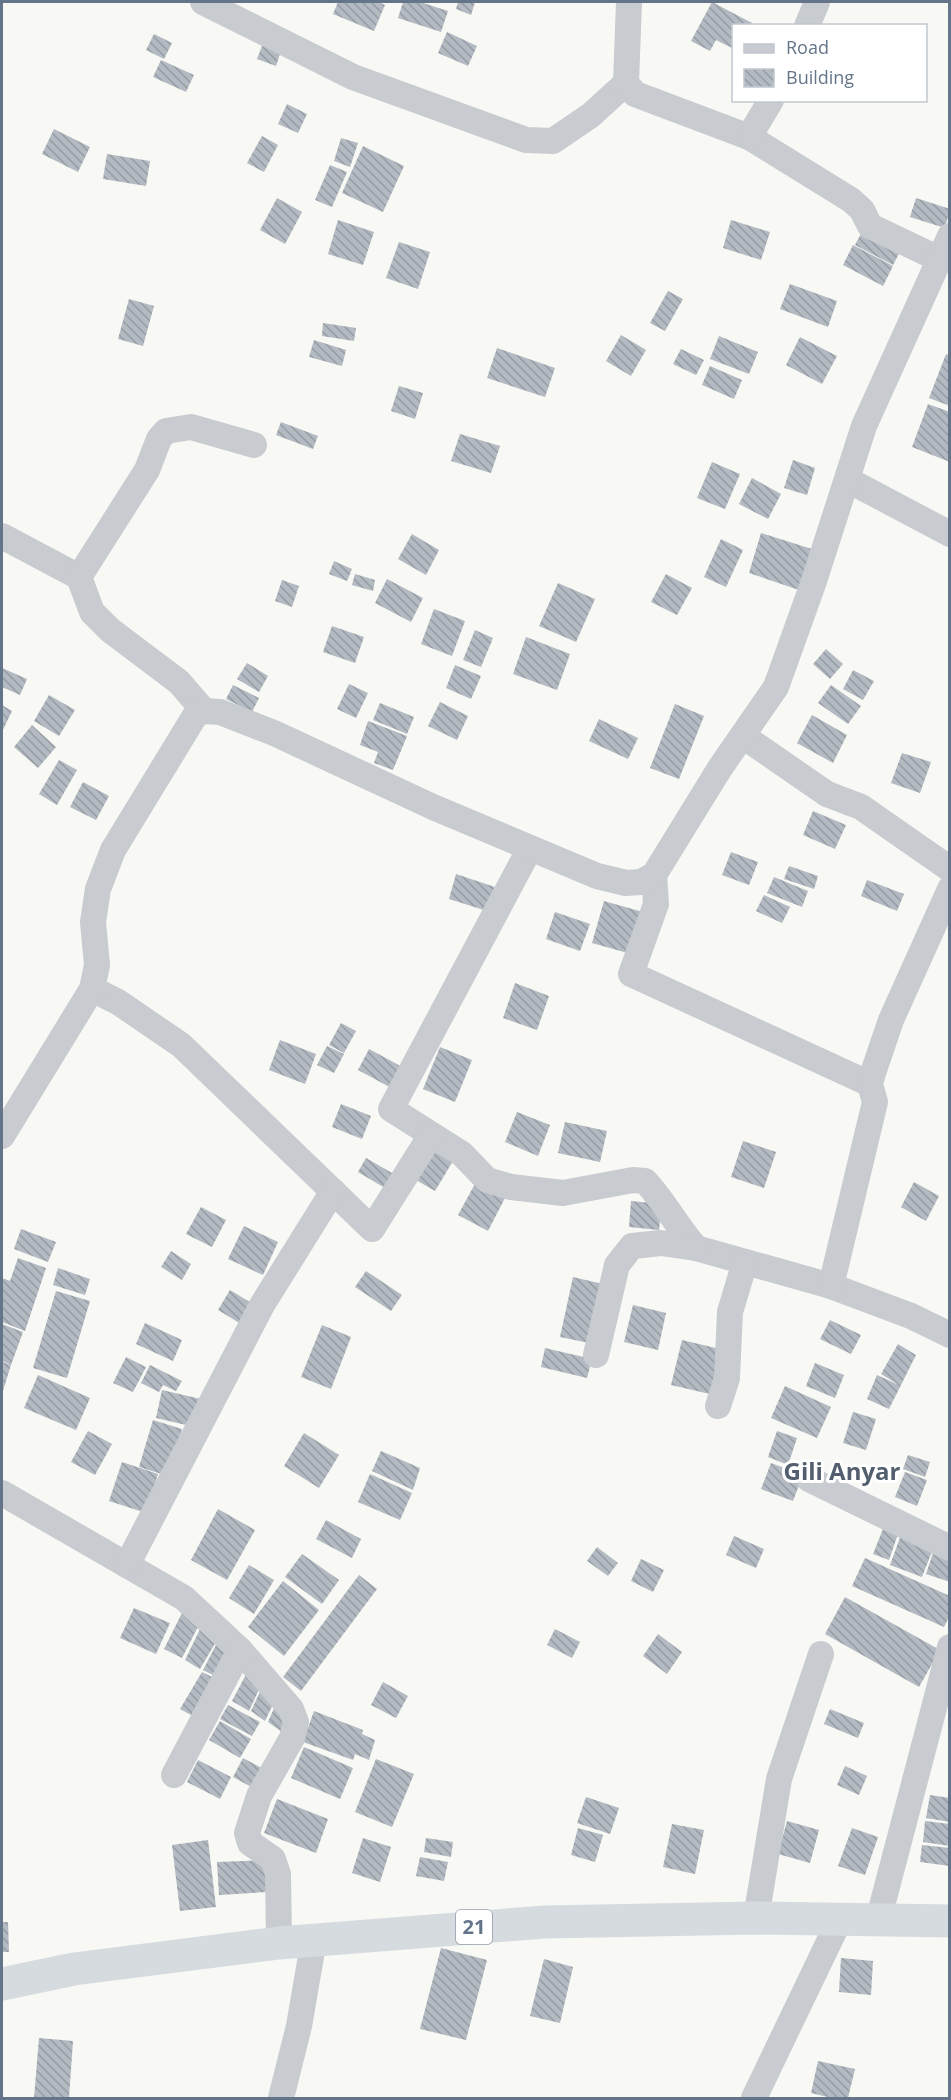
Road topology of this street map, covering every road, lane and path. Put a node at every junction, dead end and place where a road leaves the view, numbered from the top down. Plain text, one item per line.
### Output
1 (203, 2) edge
2 (629, 2) edge
3 (817, 2) edge
4 (808, 24) edge
5 (626, 83) junction
6 (770, 102) edge
7 (749, 137) junction
8 (950, 236) edge
9 (939, 259) junction
10 (254, 445) dead end
11 (848, 480) junction
12 (950, 534) edge
13 (2, 536) edge
14 (79, 577) junction
15 (204, 711) junction
16 (743, 736) junction
17 (530, 848) junction
18 (950, 869) edge
19 (654, 875) junction
20 (950, 889) edge
21 (92, 989) junction
22 (870, 1084) junction
23 (431, 1135) junction
24 (2, 1136) edge
25 (333, 1191) junction
26 (696, 1248) junction
27 (745, 1262) junction
28 (831, 1286) junction
29 (950, 1335) edge
30 (596, 1354) dead end
31 (717, 1406) dead end
32 (809, 1479) dead end
33 (2, 1493) edge
34 (950, 1548) edge
35 (127, 1565) junction
36 (950, 1647) edge
37 (240, 1650) junction
38 (821, 1654) dead end
39 (174, 1775) dead end
40 (756, 1918) junction
41 (839, 1921) junction
42 (878, 1921) junction
43 (950, 1921) edge
44 (314, 1939) junction
45 (279, 1943) junction
46 (2, 1984) edge
47 (281, 2098) edge
48 (754, 2098) edge

1 - 5 street
2 - 5 street
3 - 4 street
5 - 7 street
6 - 7 street
7 - 9 street
8 - 9 street
9 - 11 street
10 - 14 street
11 - 12 street
11 - 16 street
13 - 14 street
14 - 15 street
15 - 17 street
15 - 21 street
16 - 18 street
16 - 19 street
17 - 19 street
17 - 23 street
19 - 22 street
20 - 22 street
21 - 24 street
21 - 25 street
22 - 28 street
23 - 25 street
23 - 26 street
25 - 35 street
26 - 27 street
26 - 30 street
27 - 28 street
27 - 31 street
28 - 29 street
32 - 34 street
33 - 35 street
35 - 37 street
36 - 42 street
37 - 39 street
37 - 45 street
38 - 40 street
40 - 41 highway, 21
40 - 44 highway, 21
41 - 42 highway, 21
41 - 48 street
42 - 43 highway, 21
44 - 45 highway, 21
44 - 47 street
45 - 46 highway, 21

